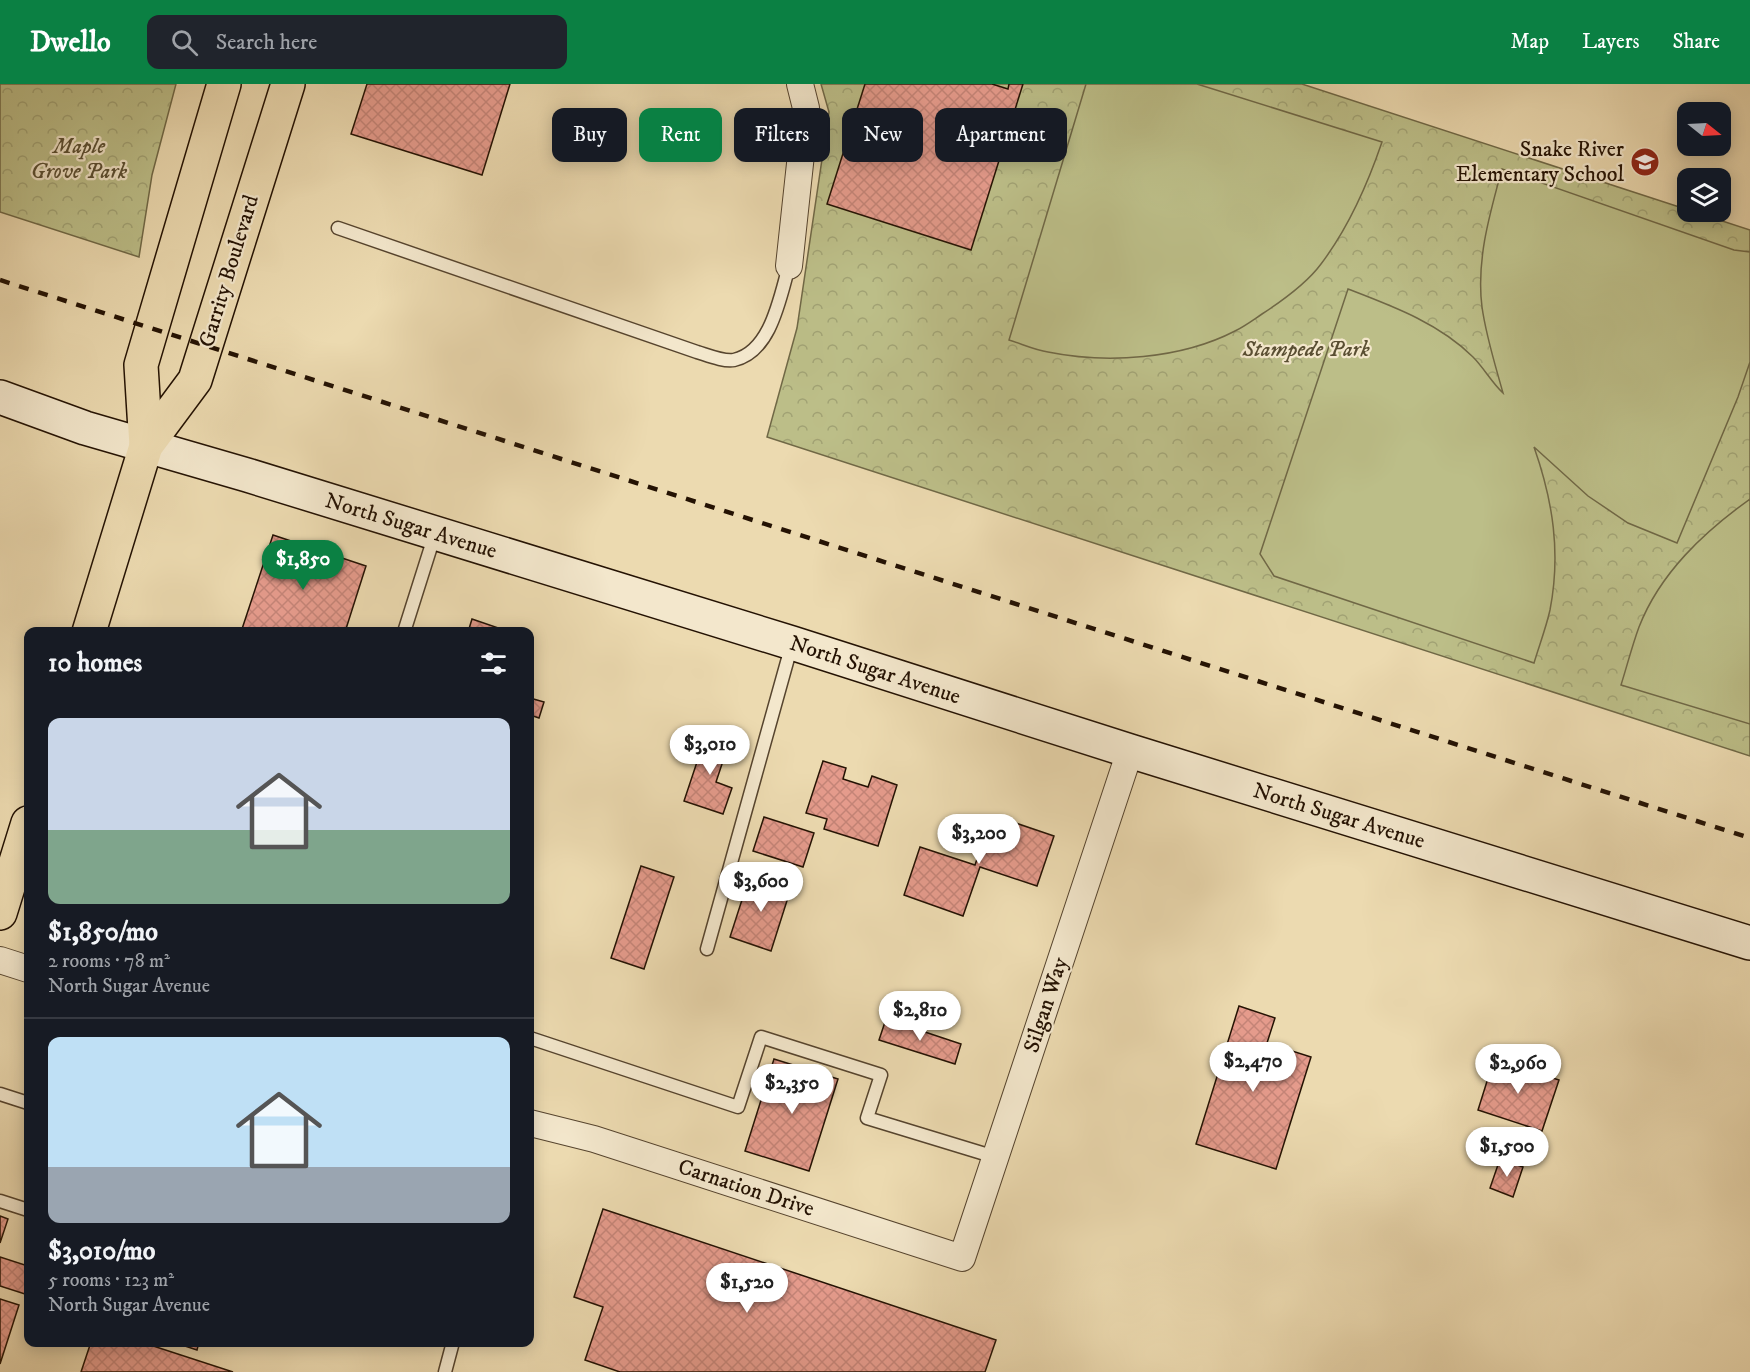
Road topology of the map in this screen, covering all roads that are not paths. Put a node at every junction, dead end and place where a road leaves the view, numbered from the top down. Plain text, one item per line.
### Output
1 (224, 84) edge
2 (288, 84) edge
3 (800, 84) edge
4 (338, 228) dead end
5 (789, 266) joint
6 (0, 397) edge
7 (146, 446) junction
8 (436, 533) junction
9 (90, 627) edge
10 (406, 627) edge
11 (792, 643) junction
12 (1130, 751) junction
13 (24, 836) edge
14 (0, 913) edge
15 (1750, 943) edge
16 (707, 949) dead end
17 (0, 960) edge
18 (24, 968) edge
19 (534, 1039) edge
20 (0, 1094) edge
21 (24, 1102) edge
22 (534, 1125) edge
23 (995, 1157) junction
24 (0, 1201) edge
25 (24, 1209) edge
26 (962, 1258) joint
27 (452, 1347) edge
28 (445, 1372) edge

1 - 7 main road, Garrity Boulevard
2 - 7 main road, Garrity Boulevard
3 - 5 street
4 - 5 lane
6 - 7 street, North Sugar Avenue
7 - 8 street, North Sugar Avenue
7 - 9 main road, Garrity Boulevard
8 - 10 lane
8 - 11 street, North Sugar Avenue
11 - 12 street, North Sugar Avenue
11 - 16 lane
12 - 15 street, North Sugar Avenue
12 - 23 street, Silgan Way
13 - 14 main road
17 - 18 street
19 - 23 lane
20 - 21 lane
22 - 26 street, Carnation Drive
23 - 26 street, Silgan Way
24 - 25 lane
27 - 28 lane

